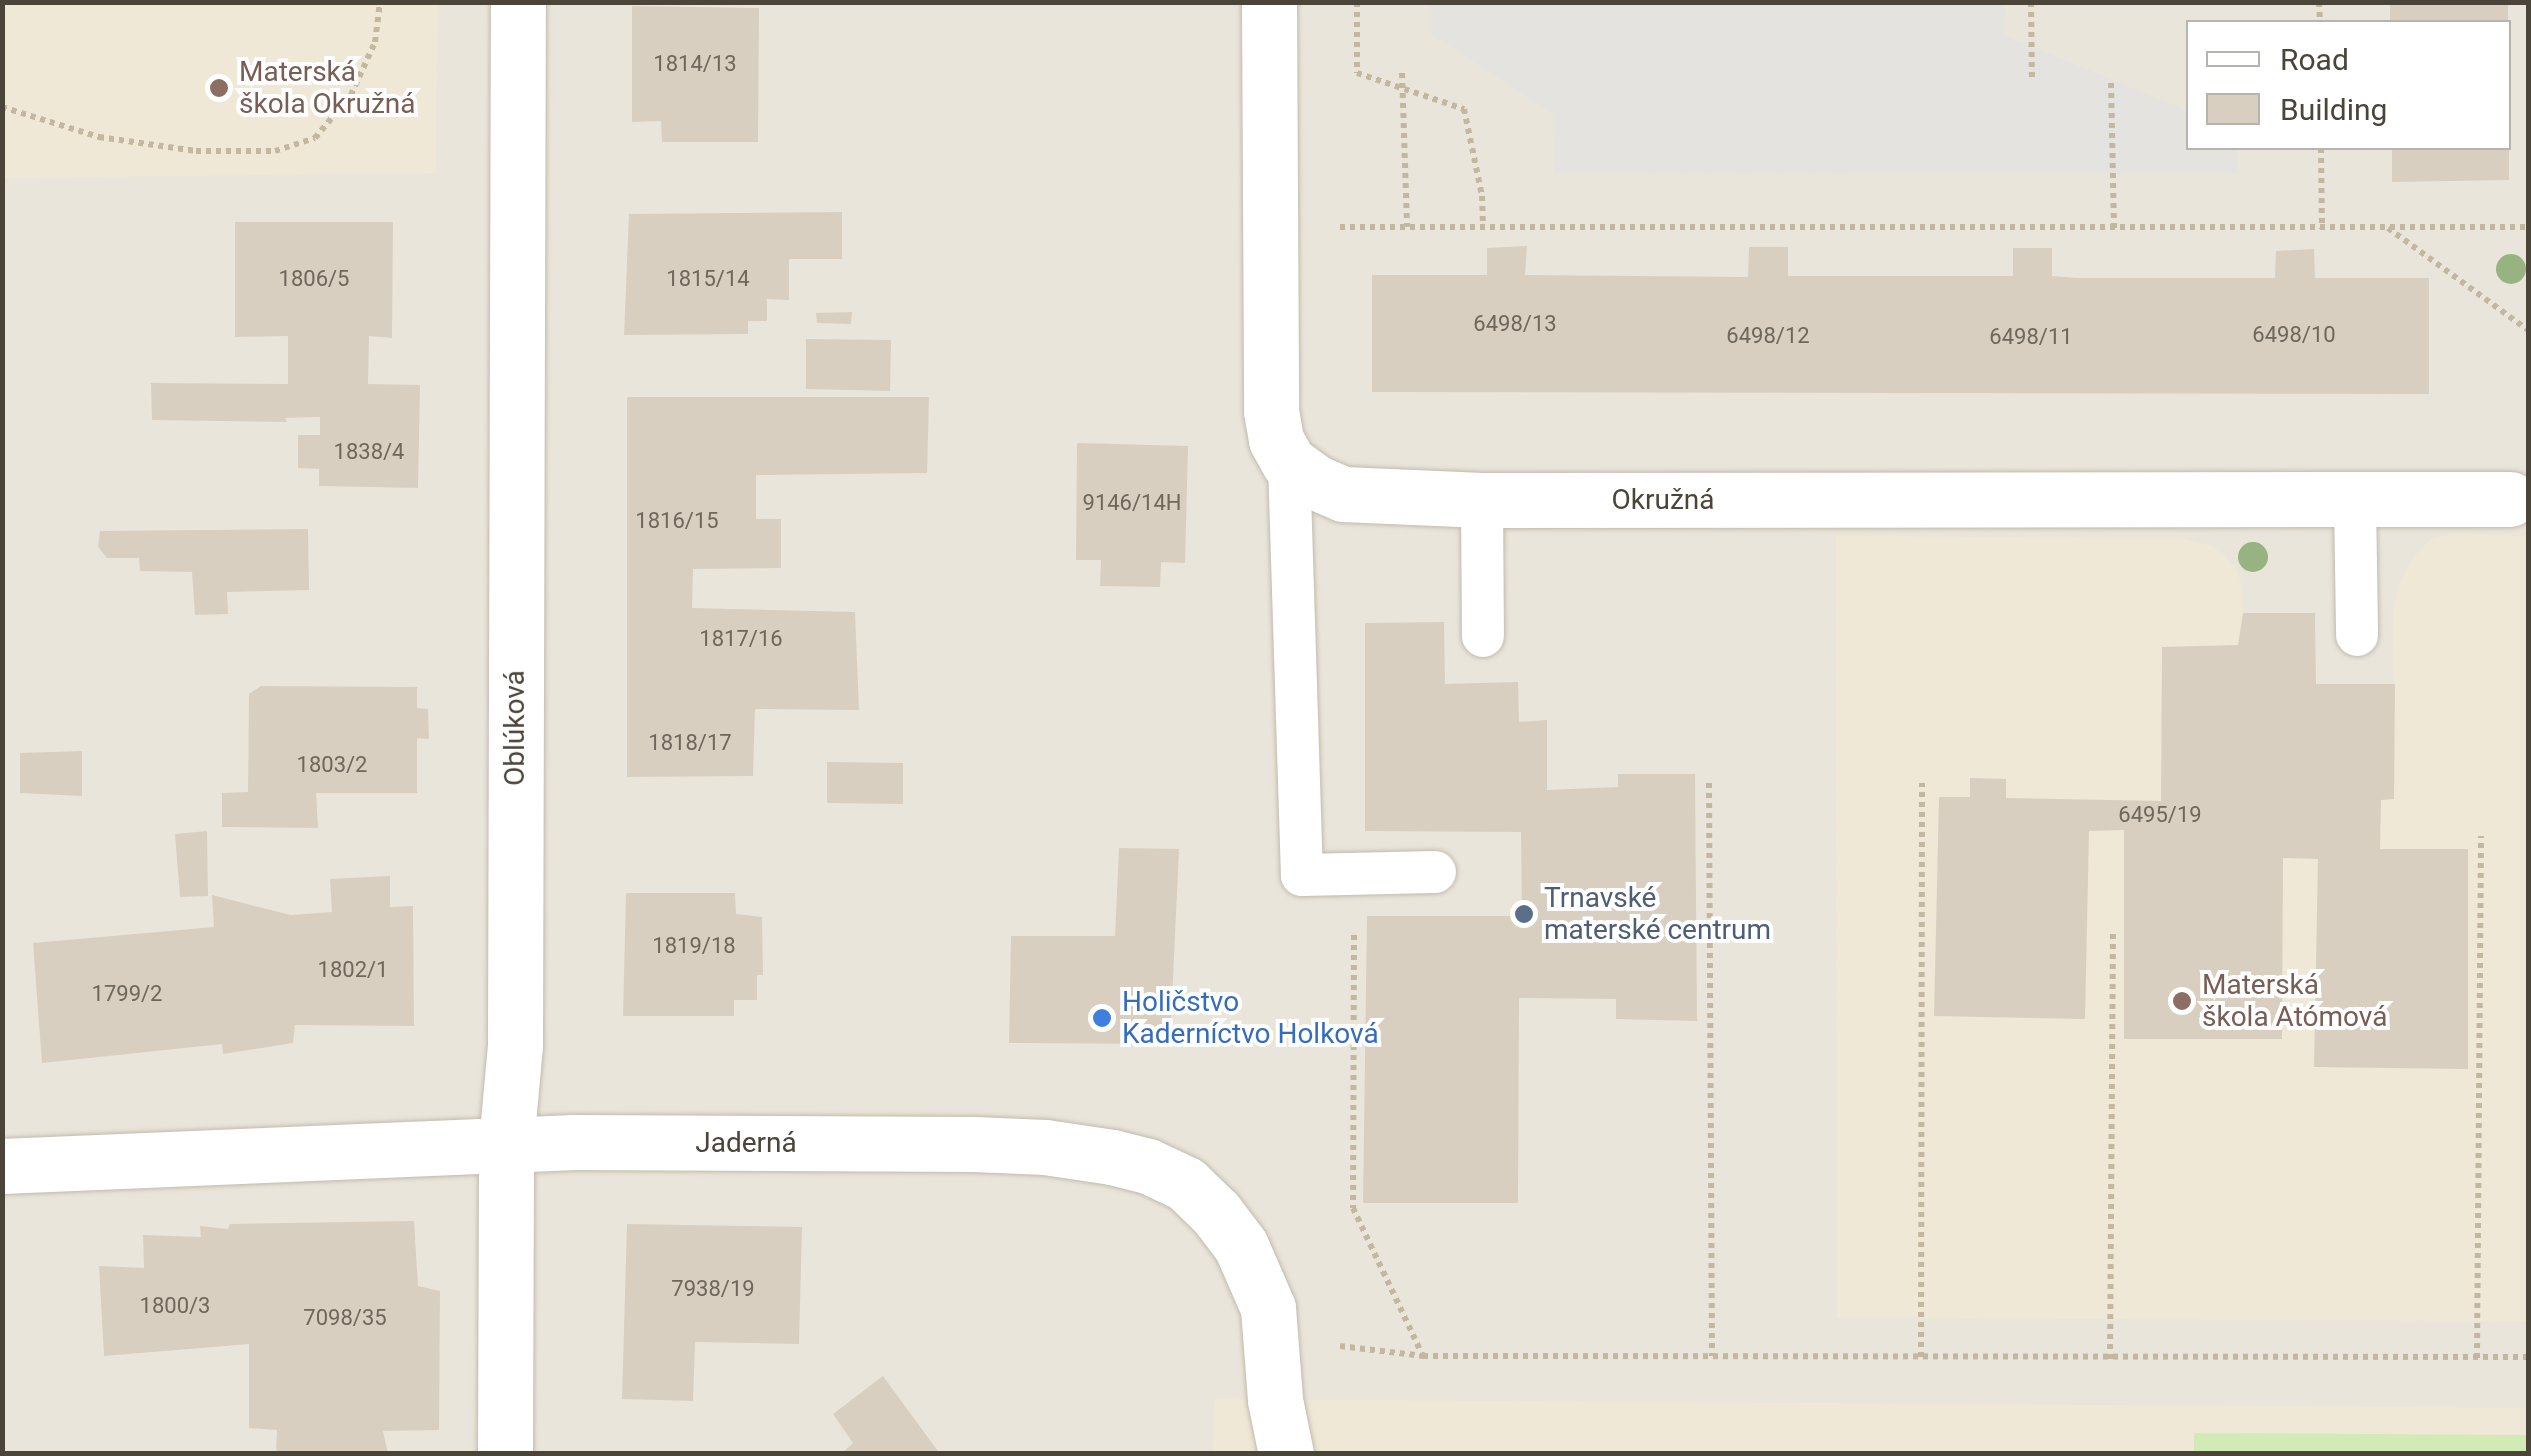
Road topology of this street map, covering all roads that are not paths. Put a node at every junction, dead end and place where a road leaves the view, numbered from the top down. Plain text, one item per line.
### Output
1 (518, 2) edge
2 (1269, 2) edge
3 (1289, 463) junction
4 (1482, 500) junction
5 (2510, 500) dead end
6 (2355, 501) junction
7 (2357, 634) dead end
8 (1483, 636) dead end
9 (1435, 872) dead end
10 (506, 1144) junction
11 (2, 1166) edge
12 (505, 1454) edge
13 (1286, 1454) edge

1 - 10 street, Oblúková
2 - 3 street
3 - 4 street, Okružná
3 - 9 lane
4 - 6 street, Okružná
4 - 8 lane
5 - 6 street, Okružná
6 - 7 lane
10 - 11 street, Jaderná
10 - 12 street, Oblúková
10 - 13 street, Jaderná

